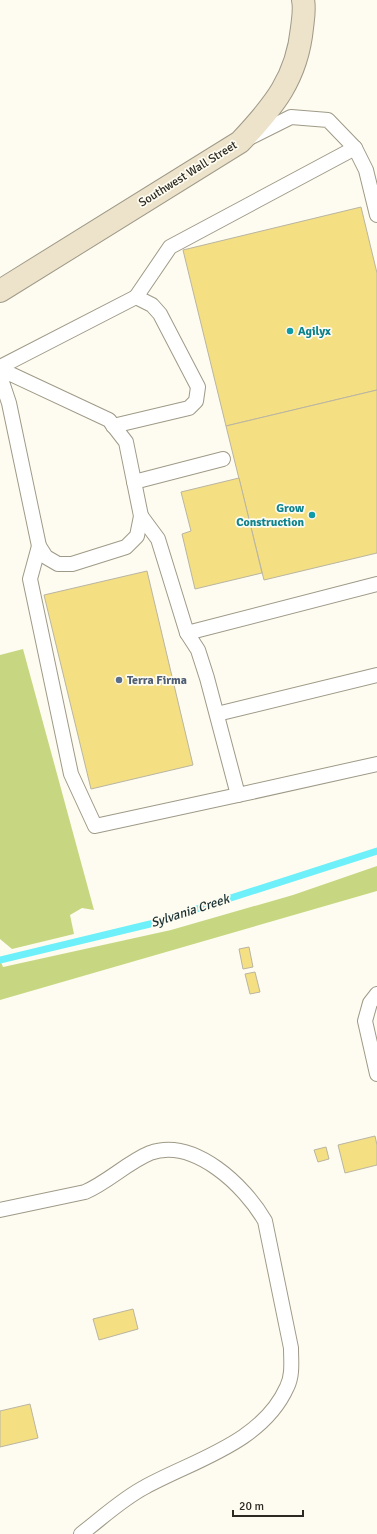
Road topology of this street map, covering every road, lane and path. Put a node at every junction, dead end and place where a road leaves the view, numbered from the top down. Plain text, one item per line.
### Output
1 (303, 0) edge
2 (240, 142) junction
3 (354, 148) junction
4 (377, 215) edge
5 (0, 291) edge
6 (136, 297) junction
7 (0, 368) edge
8 (0, 376) edge
9 (114, 426) junction
10 (223, 459) dead end
11 (134, 482) junction
12 (140, 516) junction
13 (39, 546) junction
14 (377, 584) edge
15 (187, 633) junction
16 (377, 675) edge
17 (216, 714) junction
18 (377, 764) edge
19 (238, 795) junction
20 (377, 994) edge
21 (377, 1074) edge
22 (0, 1210) edge
23 (81, 1534) edge

1 - 2 street, Southwest Wall Street
2 - 3 lane
2 - 5 street, Southwest Wall Street
3 - 4 lane
3 - 6 lane
6 - 7 lane
6 - 9 lane
7 - 9 lane
8 - 13 lane
9 - 11 lane
10 - 11 lane
11 - 12 lane
12 - 13 lane
12 - 15 lane
13 - 19 lane
14 - 15 lane
15 - 17 lane
16 - 17 lane
17 - 19 lane
18 - 19 lane
20 - 21 lane
22 - 23 lane

